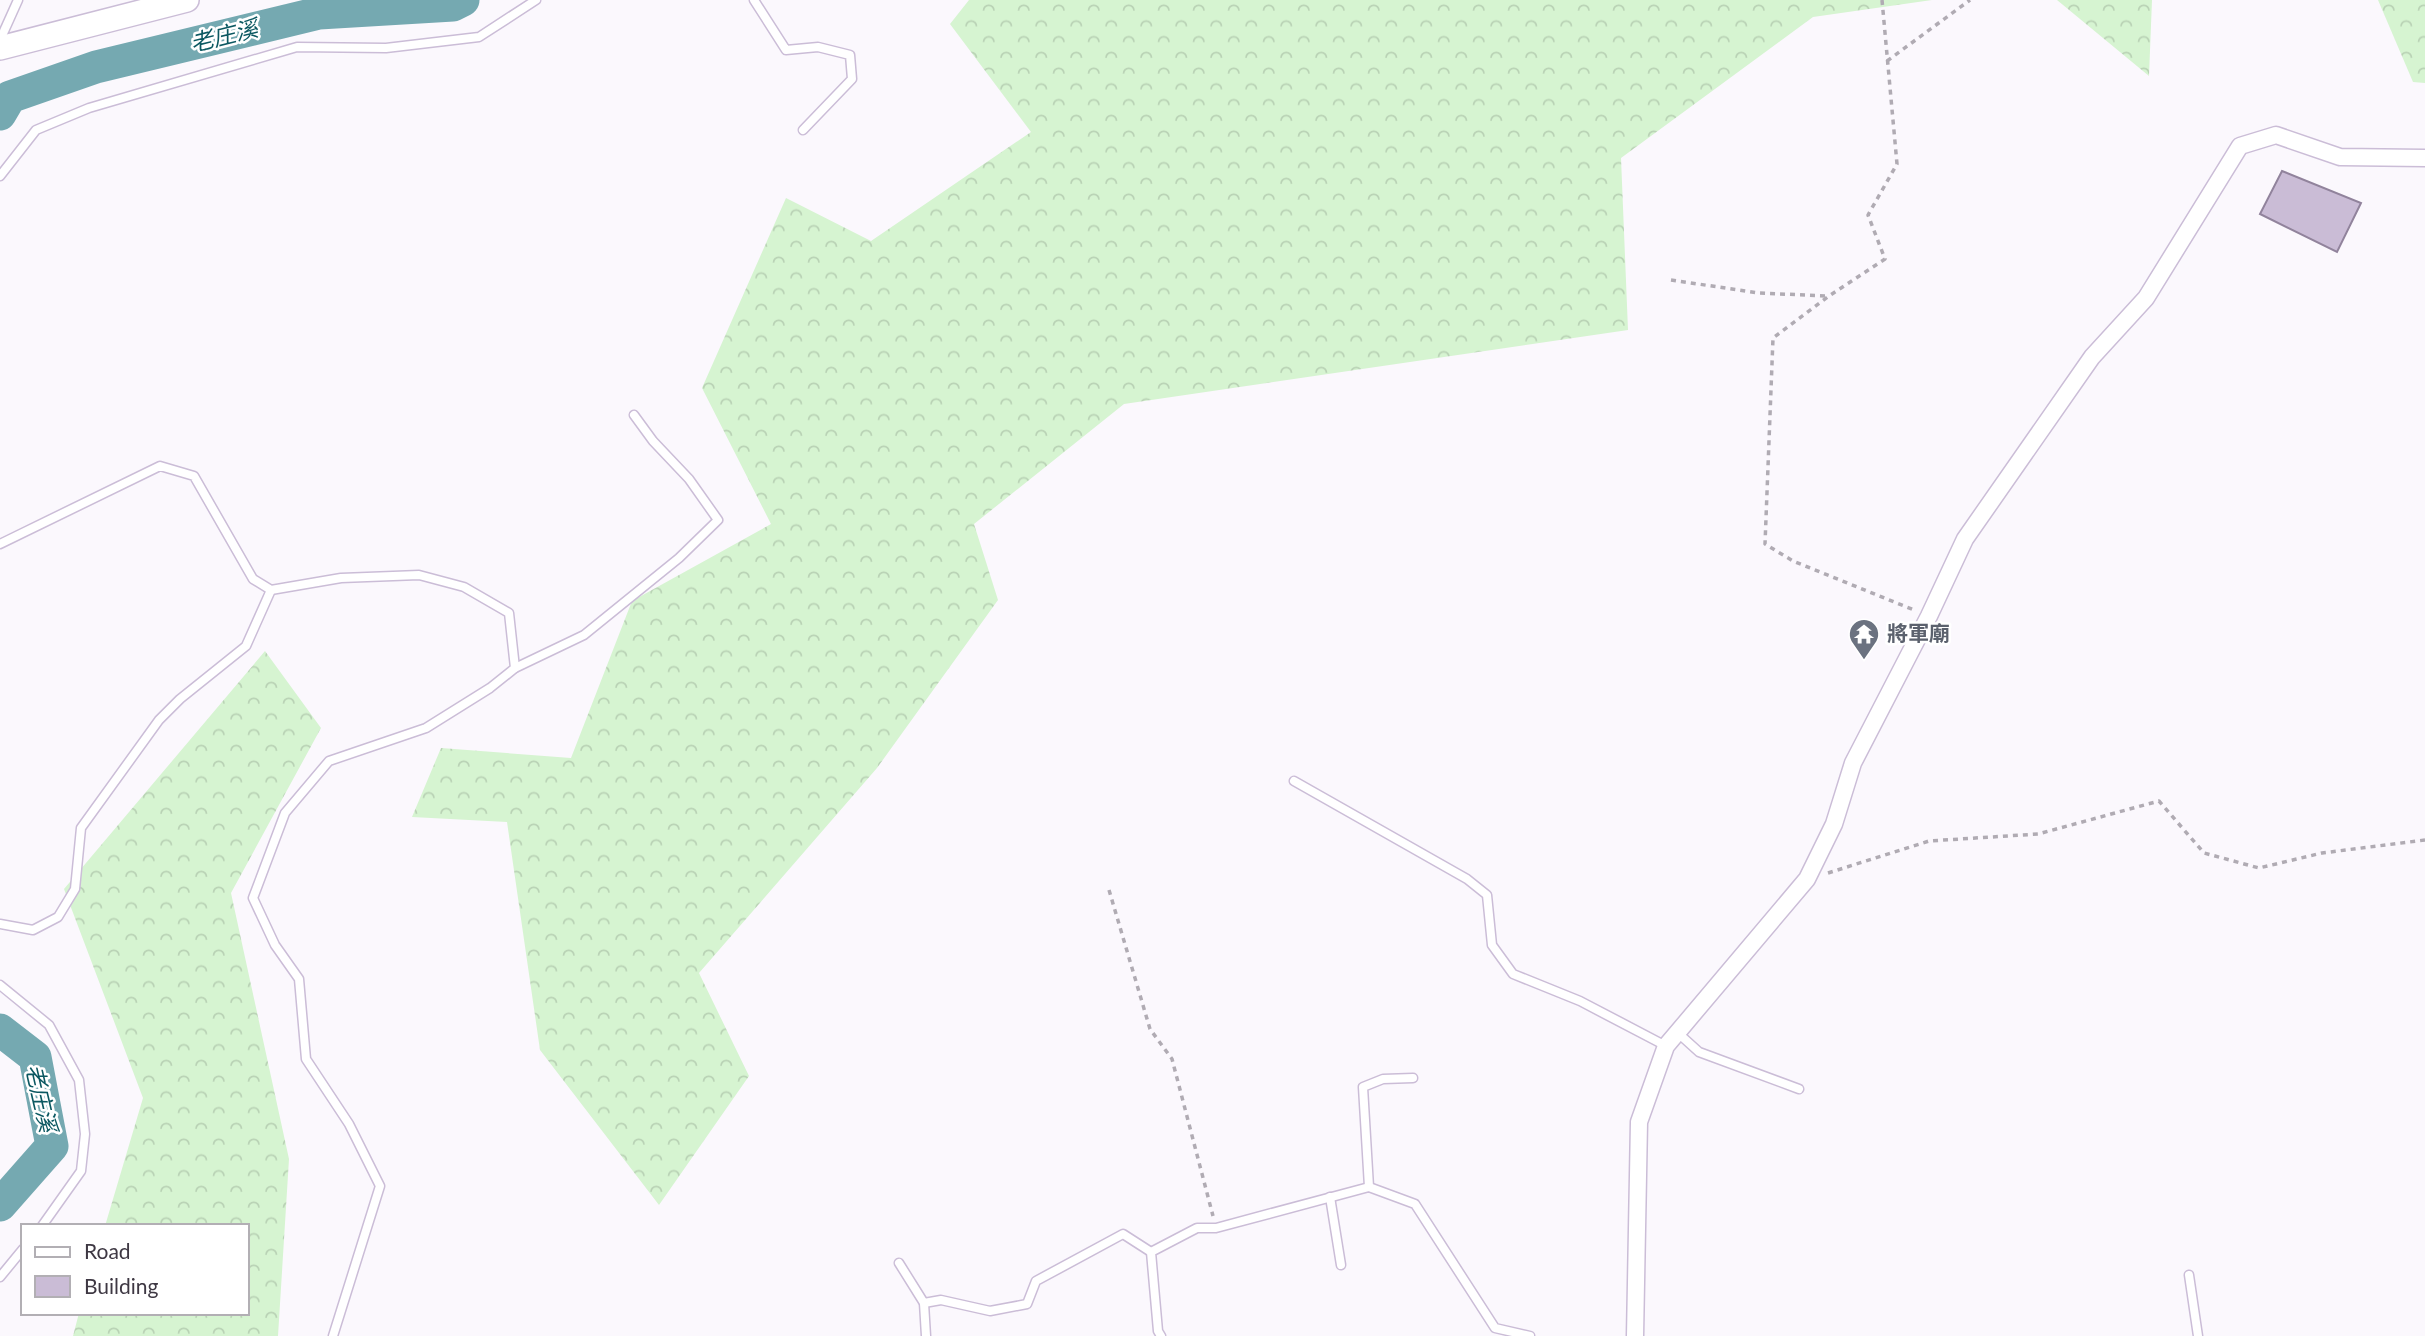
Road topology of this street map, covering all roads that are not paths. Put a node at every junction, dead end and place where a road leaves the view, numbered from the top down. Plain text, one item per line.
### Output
1 (18, 0) edge
2 (187, 0) edge
3 (536, 0) edge
4 (754, 0) edge
5 (0, 40) edge
6 (0, 47) edge
7 (803, 130) dead end
8 (2425, 159) edge
9 (0, 176) edge
10 (634, 415) dead end
11 (0, 544) edge
12 (271, 590) junction
13 (515, 668) junction
14 (1294, 781) dead end
15 (0, 924) edge
16 (0, 985) edge
17 (1678, 1033) junction
18 (1666, 1046) junction
19 (1413, 1077) dead end
20 (1799, 1089) dead end
21 (1369, 1187) junction
22 (1330, 1197) junction
23 (43, 1224) edge
24 (21, 1251) edge
25 (1151, 1252) junction
26 (899, 1264) dead end
27 (1341, 1265) dead end
28 (2189, 1275) dead end
29 (0, 1277) edge
30 (925, 1303) junction
31 (333, 1336) edge
32 (926, 1336) edge
33 (1161, 1336) edge
34 (1530, 1336) edge
35 (1635, 1336) edge
36 (2198, 1336) edge

1 - 5 lane
2 - 6 street
3 - 9 lane
4 - 7 lane
8 - 17 street
10 - 13 lane
11 - 12 lane
12 - 13 lane
12 - 15 lane
13 - 31 lane
14 - 18 lane
16 - 23 lane
17 - 18 street
17 - 20 lane
18 - 35 street
19 - 21 lane
21 - 22 lane
21 - 34 lane
22 - 25 lane
22 - 27 lane
24 - 29 lane
25 - 30 lane
25 - 33 lane
26 - 30 lane
28 - 36 lane
30 - 32 lane

